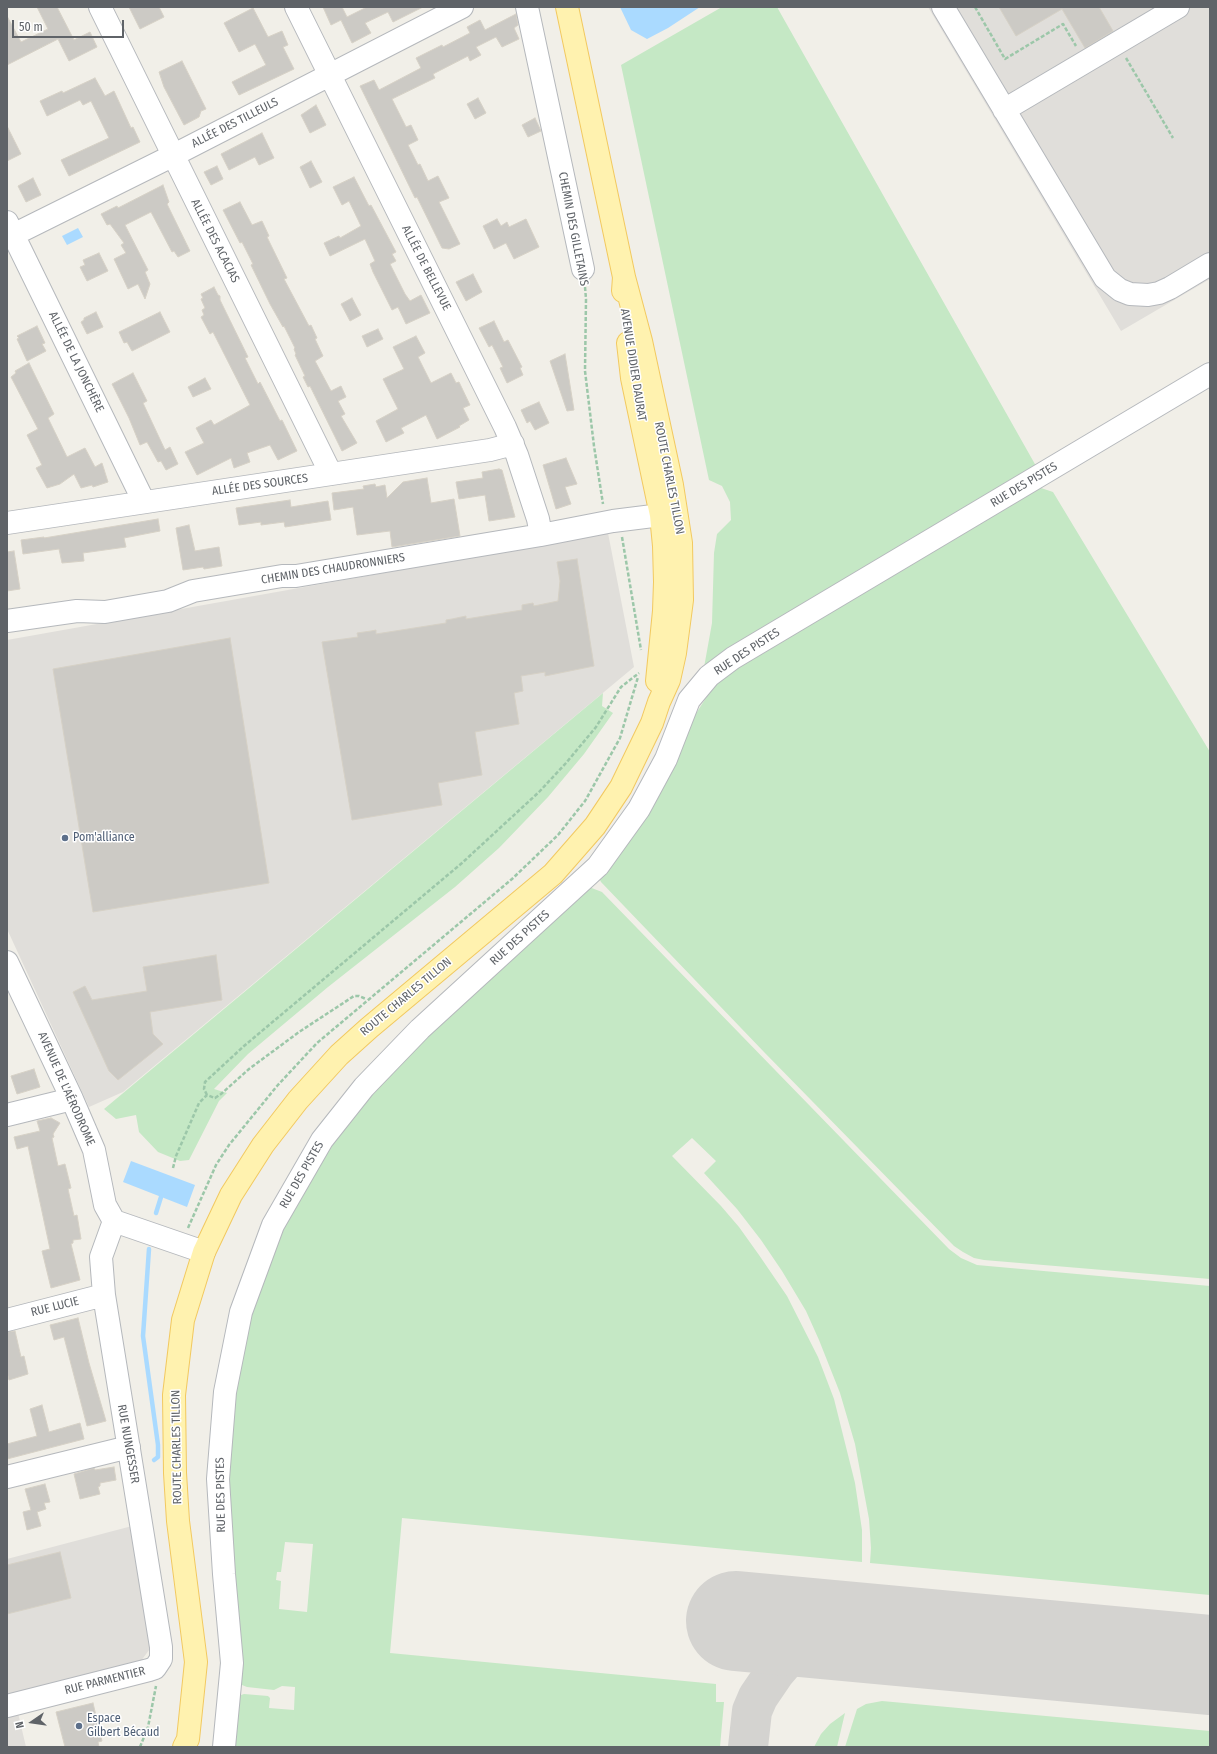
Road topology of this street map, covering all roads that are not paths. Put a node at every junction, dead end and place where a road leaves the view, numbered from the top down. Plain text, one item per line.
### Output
1 (100, 7) edge
2 (296, 7) edge
3 (527, 7) edge
4 (567, 7) edge
5 (943, 7) edge
6 (1178, 7) edge
7 (459, 8) edge
8 (329, 76) junction
9 (1004, 110) junction
10 (172, 156) junction
11 (9, 231) edge
12 (1210, 264) edge
13 (583, 269) road end
14 (624, 277) junction
15 (1210, 374) edge
16 (513, 444) junction
17 (331, 474) junction
18 (144, 502) junction
19 (660, 515) junction
20 (7, 523) edge
21 (541, 535) junction
22 (7, 621) edge
23 (658, 702) junction
24 (7, 962) edge
25 (72, 1099) junction
26 (7, 1115) edge
27 (114, 1221) junction
28 (204, 1252) junction
29 (104, 1295) junction
30 (7, 1320) edge
31 (129, 1447) junction
32 (7, 1477) edge
33 (155, 1668) joint
34 (7, 1706) edge
35 (184, 1747) edge
36 (224, 1747) edge

1 - 10 street, ALLÉE DES ACACIAS
2 - 8 street, ALLÉE DE BELLEVUE
3 - 13 street, CHEMIN DES GILLETAINS
4 - 14 main road, AVENUE DIDIER DAURAT
5 - 9 street
6 - 9 street
7 - 8 street, ALLÉE DES TILLEULS
8 - 10 street, ALLÉE DES TILLEULS
8 - 16 street, ALLÉE DE BELLEVUE
9 - 12 street
10 - 11 street, ALLÉE DES TILLEULS
10 - 17 street, ALLÉE DES ACACIAS
11 - 18 street, ALLÉE DE LA JONCHÈRE
14 - 19 main road, AVENUE DIDIER DAURAT
14 - 23 main road, ROUTE CHARLES TILLON
15 - 36 street, RUE DES PISTES
16 - 17 street, ALLÉE DES SOURCES
16 - 21 street, ALLÉE DE BELLEVUE
17 - 18 street, ALLÉE DES SOURCES
18 - 20 street, ALLÉE DES SOURCES
19 - 21 street, CHEMIN DES CHAUDRONNIERS
19 - 23 main road, AVENUE DIDIER DAURAT
21 - 22 street, CHEMIN DES CHAUDRONNIERS
23 - 28 main road, ROUTE CHARLES TILLON
24 - 25 street, AVENUE DE L'AÉRODROME
25 - 26 street
25 - 27 street, AVENUE DE L'AÉRODROME
27 - 28 street
27 - 29 street, RUE NUNGESSER
28 - 35 main road, ROUTE CHARLES TILLON
29 - 30 street, RUE LUCIE
29 - 31 street, RUE NUNGESSER
31 - 32 street
31 - 33 street, RUE NUNGESSER
33 - 34 street, RUE PARMENTIER

